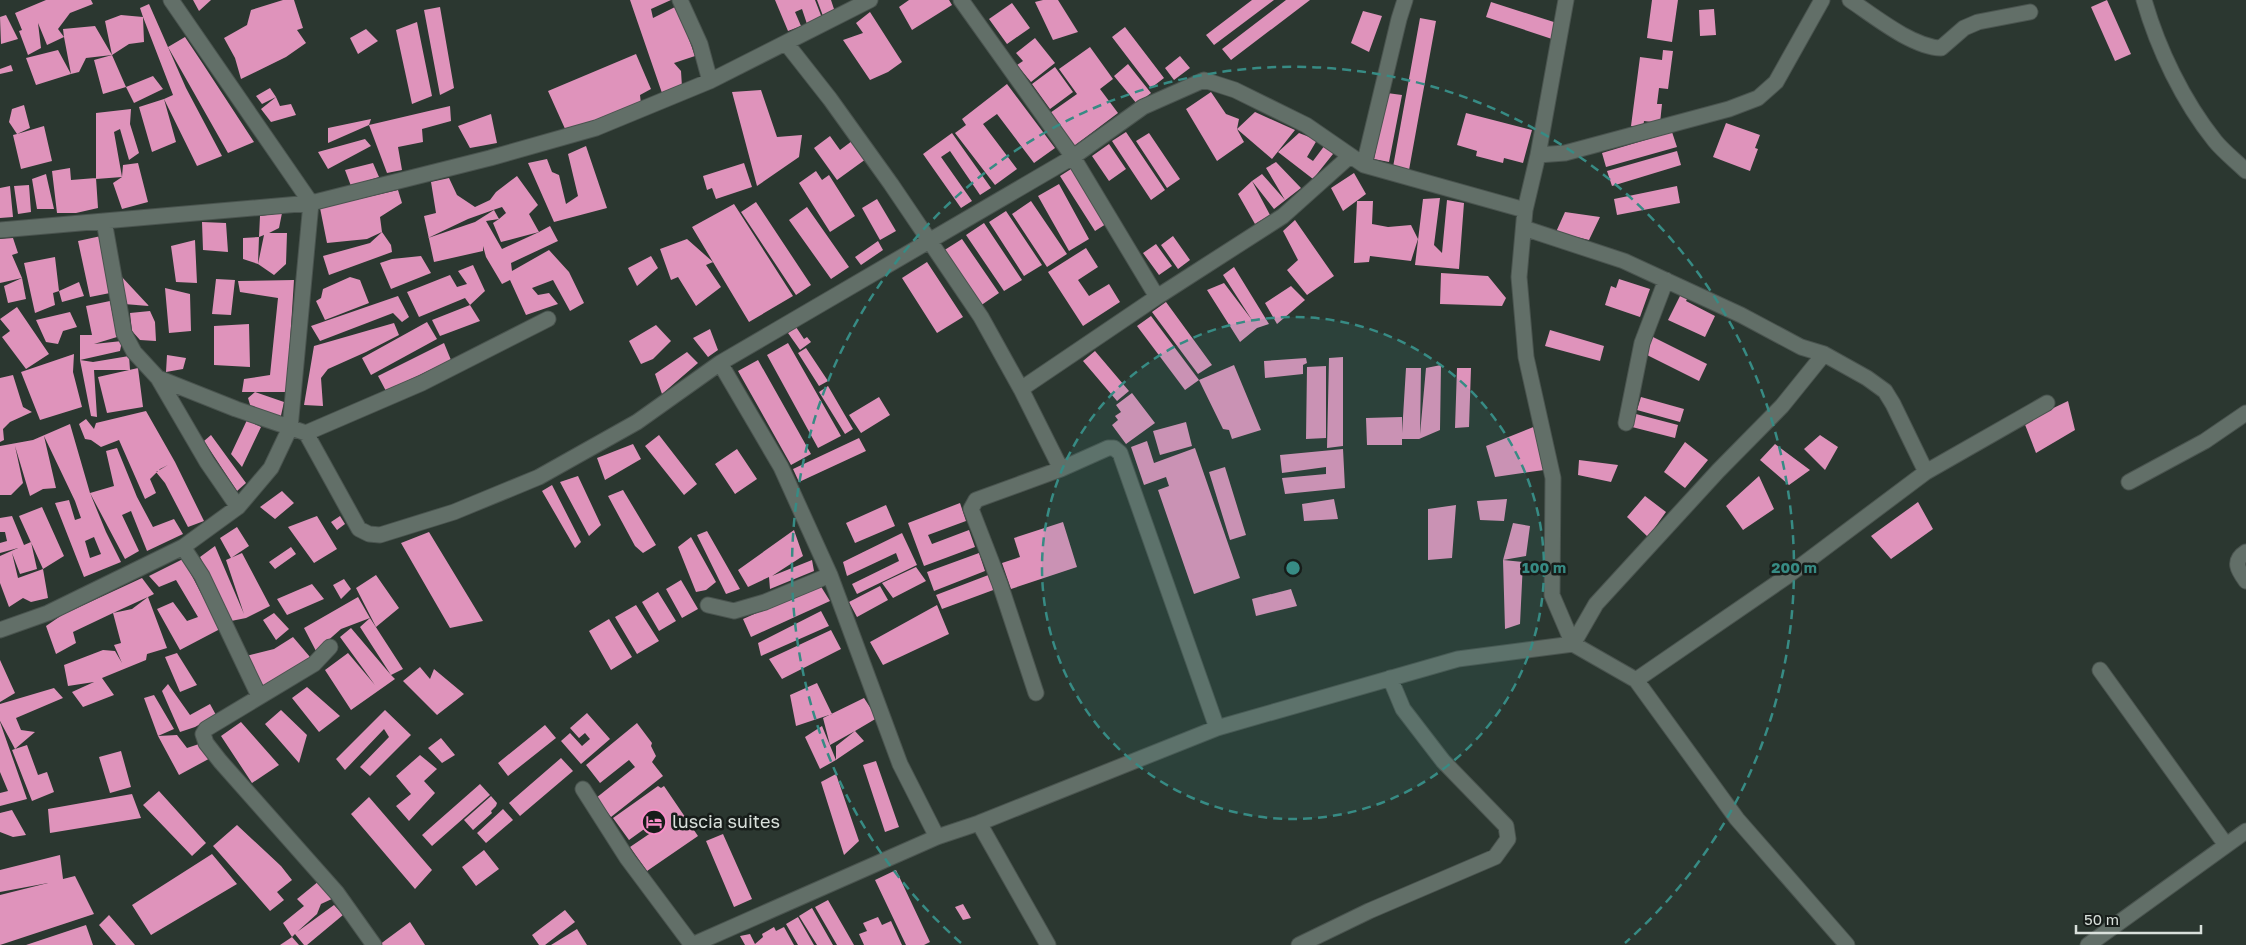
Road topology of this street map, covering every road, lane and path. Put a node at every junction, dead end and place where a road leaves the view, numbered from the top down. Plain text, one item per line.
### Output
1 (171, 0) edge
2 (680, 0) edge
3 (961, 0) edge
4 (1405, 0) edge
5 (1566, 0) edge
6 (1822, 0) edge
7 (1850, 0) edge
8 (2144, 0) edge
9 (866, 1) edge
10 (2030, 12) dead end
11 (786, 43) junction
12 (710, 81) junction
13 (1538, 155) junction
14 (1350, 156) junction
15 (1073, 157) junction
16 (1364, 165) junction
17 (2246, 171) edge
18 (311, 203) junction
19 (1525, 210) junction
20 (104, 221) junction
21 (1524, 228) junction
22 (0, 230) edge
23 (930, 241) junction
24 (1666, 280) junction
25 (1157, 297) junction
26 (548, 319) dead end
27 (1824, 354) junction
28 (720, 363) junction
29 (158, 378) junction
30 (1021, 389) junction
31 (2047, 403) dead end
32 (2246, 413) edge
33 (1626, 423) dead end
34 (290, 428) junction
35 (306, 433) junction
36 (1061, 469) junction
37 (1926, 472) junction
38 (2129, 482) dead end
39 (238, 507) junction
40 (183, 547) junction
41 (2246, 552) edge
42 (830, 575) junction
43 (2246, 581) edge
44 (708, 605) dead end
45 (0, 630) edge
46 (1572, 644) junction
47 (330, 647) dead end
48 (2100, 670) dead end
49 (1390, 678) junction
50 (1636, 680) junction
51 (1036, 693) dead end
52 (259, 696) junction
53 (1217, 728) junction
54 (582, 789) dead end
55 (979, 823) junction
56 (2246, 831) edge
57 (937, 837) junction
58 (2226, 845) junction
59 (374, 945) edge
60 (692, 945) edge
61 (1048, 945) edge
62 (1299, 945) edge
63 (1847, 945) edge
64 (2088, 945) edge

1 - 18 street
2 - 12 street
3 - 15 street
4 - 16 street
5 - 13 street
6 - 13 street
7 - 10 street
8 - 17 street
9 - 11 street
11 - 12 street
11 - 23 street
12 - 18 street
13 - 19 street
14 - 15 street
14 - 16 street
14 - 25 street
15 - 23 street
15 - 25 street
16 - 19 street
18 - 20 street
18 - 34 street
19 - 21 street
20 - 22 street
20 - 29 street
21 - 24 street
21 - 46 street
23 - 28 street
23 - 30 street
24 - 27 street
24 - 33 street
25 - 30 street
26 - 35 street
27 - 37 street
27 - 46 street
28 - 35 street
28 - 42 street
29 - 34 street
29 - 39 street
30 - 36 street
31 - 37 street
32 - 38 street
34 - 35 street
34 - 39 street
36 - 51 street
36 - 53 street
37 - 50 street
39 - 40 street
40 - 45 street
40 - 52 street
41 - 43 street
42 - 44 street
42 - 57 street
46 - 49 street
46 - 50 street
47 - 52 street
48 - 58 street
49 - 53 street
49 - 62 street
50 - 63 street
52 - 59 street
53 - 55 street
54 - 60 street
55 - 57 street
55 - 61 street
56 - 58 street
57 - 60 street
58 - 64 street

